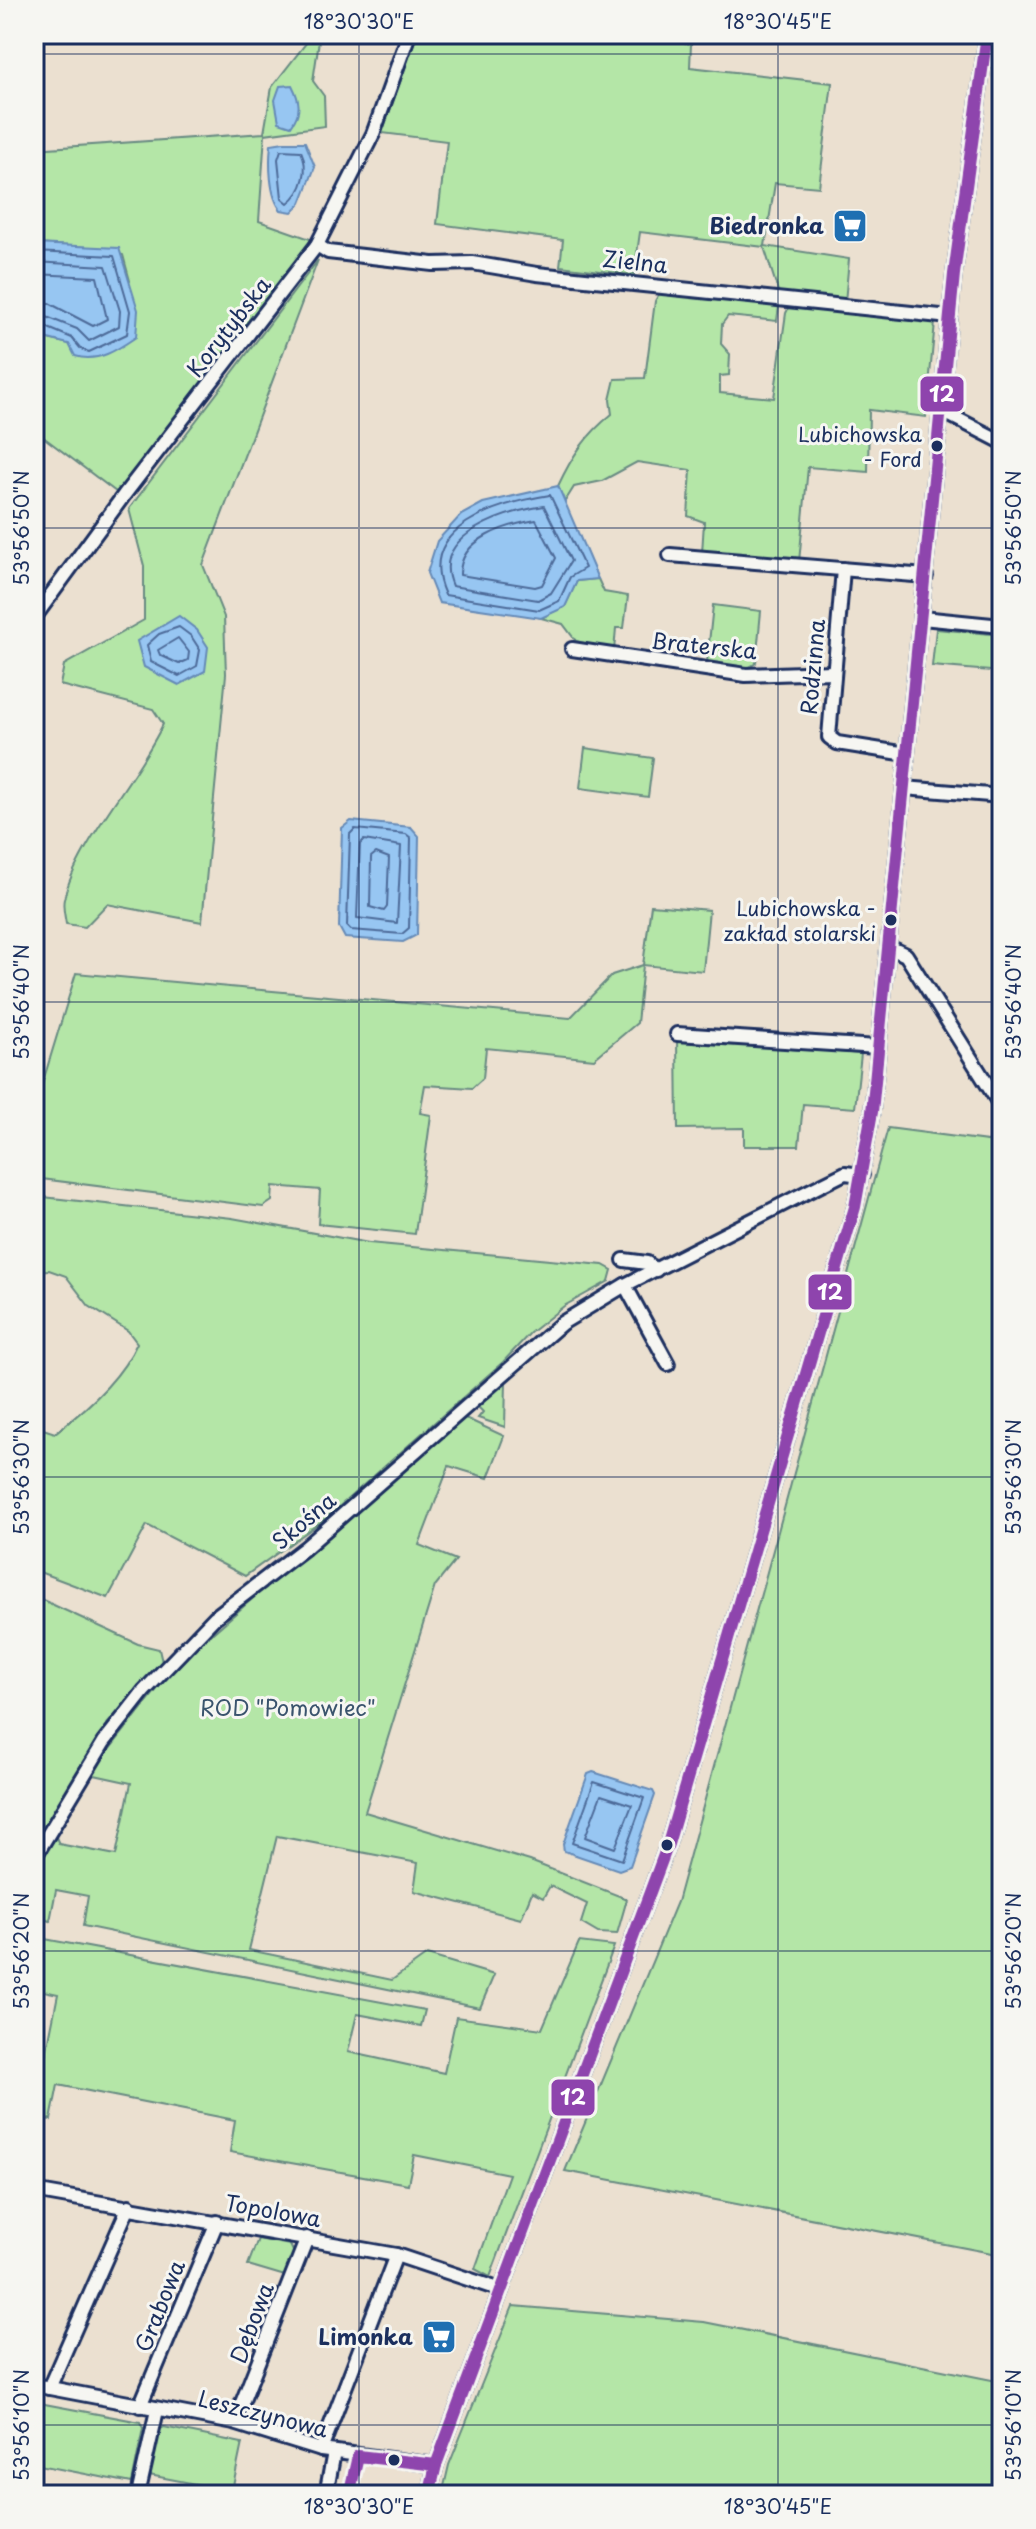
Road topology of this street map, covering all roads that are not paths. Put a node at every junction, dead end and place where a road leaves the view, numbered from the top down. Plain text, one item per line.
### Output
1 (409, 34) edge
2 (987, 34) edge
3 (317, 245) junction
4 (950, 317) junction
5 (942, 411) junction
6 (1002, 442) edge
7 (670, 555) dead end
8 (843, 569) junction
9 (926, 576) junction
10 (34, 618) edge
11 (922, 618) junction
12 (1002, 626) edge
13 (572, 649) dead end
14 (832, 672) junction
15 (907, 754) junction
16 (904, 788) junction
17 (1002, 796) edge
18 (889, 947) junction
19 (677, 1034) dead end
20 (878, 1047) junction
21 (1002, 1108) edge
22 (862, 1175) junction
23 (624, 1260) dead end
24 (656, 1270) junction
25 (625, 1285) junction
26 (668, 1364) dead end
27 (34, 1858) edge
28 (36, 2195) edge
29 (129, 2206) junction
30 (217, 2222) junction
31 (307, 2238) junction
32 (396, 2255) junction
33 (501, 2290) junction
34 (34, 2385) edge
35 (49, 2388) junction
36 (140, 2406) junction
37 (157, 2410) junction
38 (234, 2423) junction
39 (328, 2451) junction
40 (436, 2465) junction
41 (138, 2495) edge
42 (326, 2495) edge
43 (429, 2495) edge

1 - 3 street, Korytybska
2 - 4 street
3 - 4 street, Zielna
3 - 10 street, Korytybska
4 - 5 street
5 - 6 street
5 - 9 street
7 - 8 street
8 - 9 street
8 - 14 street, Rodzinna
9 - 11 street
11 - 12 street
11 - 15 street
13 - 14 street, Braterska
14 - 15 street, Rodzinna
15 - 16 street
16 - 17 street
16 - 18 street
18 - 20 street
18 - 21 street
19 - 20 street
20 - 22 street
22 - 24 street, Skośna
22 - 33 street
23 - 24 street
24 - 25 street, Skośna
25 - 26 street
25 - 27 street, Skośna
28 - 29 street, Topolowa
29 - 30 street, Topolowa
29 - 35 street
30 - 31 street, Topolowa
30 - 36 street, Grabowa
31 - 32 street, Topolowa
31 - 38 street, Dębowa
32 - 33 street, Topolowa
32 - 39 street
33 - 40 street
34 - 35 street, Leszczynowa
35 - 36 street, Leszczynowa
36 - 37 street, Leszczynowa
37 - 38 street, Leszczynowa
37 - 41 street
38 - 39 street, Leszczynowa
39 - 40 street, Leszczynowa
39 - 42 street
40 - 43 street

